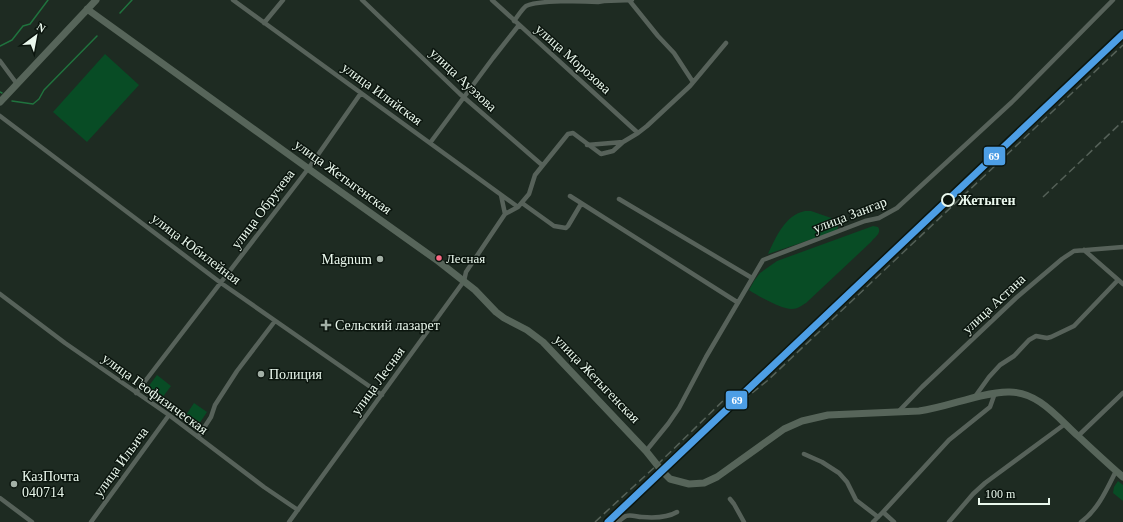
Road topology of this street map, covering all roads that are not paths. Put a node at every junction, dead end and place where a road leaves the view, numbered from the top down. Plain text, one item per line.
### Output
1 (96, 0) edge
2 (233, 0) edge
3 (283, 0) edge
4 (362, 0) edge
5 (492, 0) edge
6 (630, 0) edge
7 (1113, 0) edge
8 (87, 9) junction
9 (514, 21) junction
10 (264, 23) junction
11 (519, 25) junction
12 (726, 43) dead end
13 (0, 61) edge
14 (693, 82) junction
15 (17, 84) junction
16 (361, 93) junction
17 (464, 97) junction
18 (0, 102) edge
19 (0, 116) edge
20 (638, 134) junction
21 (623, 142) junction
22 (430, 143) junction
23 (588, 145) junction
24 (542, 166) junction
25 (308, 169) junction
26 (500, 195) junction
27 (570, 196) dead end
28 (619, 199) dead end
29 (581, 204) junction
30 (520, 205) junction
31 (505, 214) junction
32 (1123, 247) edge
33 (1084, 250) junction
34 (752, 278) junction
35 (1118, 280) junction
36 (464, 281) junction
37 (221, 283) junction
38 (1123, 284) edge
39 (0, 294) edge
40 (738, 302) junction
41 (275, 320) junction
42 (136, 393) junction
43 (995, 393) junction
44 (1123, 393) edge
45 (382, 395) junction
46 (974, 398) junction
47 (898, 412) junction
48 (169, 415) junction
49 (1065, 424) junction
50 (1078, 436) junction
51 (198, 437) junction
52 (646, 450) junction
53 (804, 454) dead end
54 (1116, 471) junction
55 (1123, 477) edge
56 (0, 498) edge
57 (730, 499) dead end
58 (298, 510) junction
59 (677, 512) dead end
60 (883, 512) junction
61 (878, 517) junction
62 (32, 522) edge
63 (91, 522) edge
64 (290, 522) edge
65 (618, 522) edge
66 (744, 522) edge
67 (873, 522) edge
68 (894, 522) edge
69 (949, 522) edge
70 (1081, 522) edge

1 - 8 main road
2 - 10 street, улица Илийская
3 - 10 street
4 - 17 street, улица Ауэзова
5 - 9 street, улица Морозова
6 - 9 street
6 - 14 street
7 - 34 street, улица Зангар
8 - 15 main road
8 - 25 main road, улица Жетыгенская
9 - 11 street, улица Морозова
10 - 16 street, улица Илийская
11 - 17 street
11 - 20 street, улица Морозова
12 - 14 street
13 - 15 street
14 - 20 street
15 - 18 main road
16 - 22 street, улица Илийская
16 - 25 street, улица Обручева
17 - 22 street
17 - 24 street, улица Ауэзова
19 - 37 street, улица Юбилейная
20 - 21 street
21 - 23 street
21 - 23 street
22 - 26 street, улица Илийская
23 - 24 street
24 - 30 street
25 - 36 main road, улица Жетыгенская
25 - 37 street, улица Обручева
26 - 30 street, улица Илийская
26 - 31 street
27 - 29 street
28 - 34 street
29 - 30 street, улица Илийская
29 - 40 street
30 - 31 street, улица Лесная
31 - 36 street, улица Лесная
32 - 33 street, улица Астана
33 - 35 street
33 - 47 street, улица Астана
34 - 40 street, улица Зангар
35 - 38 street
35 - 46 street
36 - 45 street, улица Лесная
36 - 52 main road, улица Жетыгенская
37 - 41 street, улица Юбилейная
37 - 42 street, улица Обручева
39 - 42 street, улица Геофизическая
40 - 52 street, улица Зангар
41 - 45 street, улица Юбилейная
41 - 51 street
42 - 48 street, улица Геофизическая
43 - 46 main road, улица Жетыгенская
43 - 49 main road, улица Жетыгенская
43 - 60 street
44 - 50 street
45 - 58 street, улица Лесная
46 - 47 main road, улица Жетыгенская
47 - 52 main road, улица Жетыгенская
48 - 51 street, улица Геофизическая
48 - 63 street, улица Ильича
49 - 50 main road, улица Жетыгенская
49 - 69 street
50 - 54 main road, улица Жетыгенская
51 - 58 street, улица Геофизическая
53 - 61 street
54 - 55 main road, улица Жетыгенская
54 - 70 street
56 - 62 street
57 - 66 street
58 - 64 street, улица Лесная
59 - 65 street
60 - 61 street
60 - 68 street
61 - 67 street

